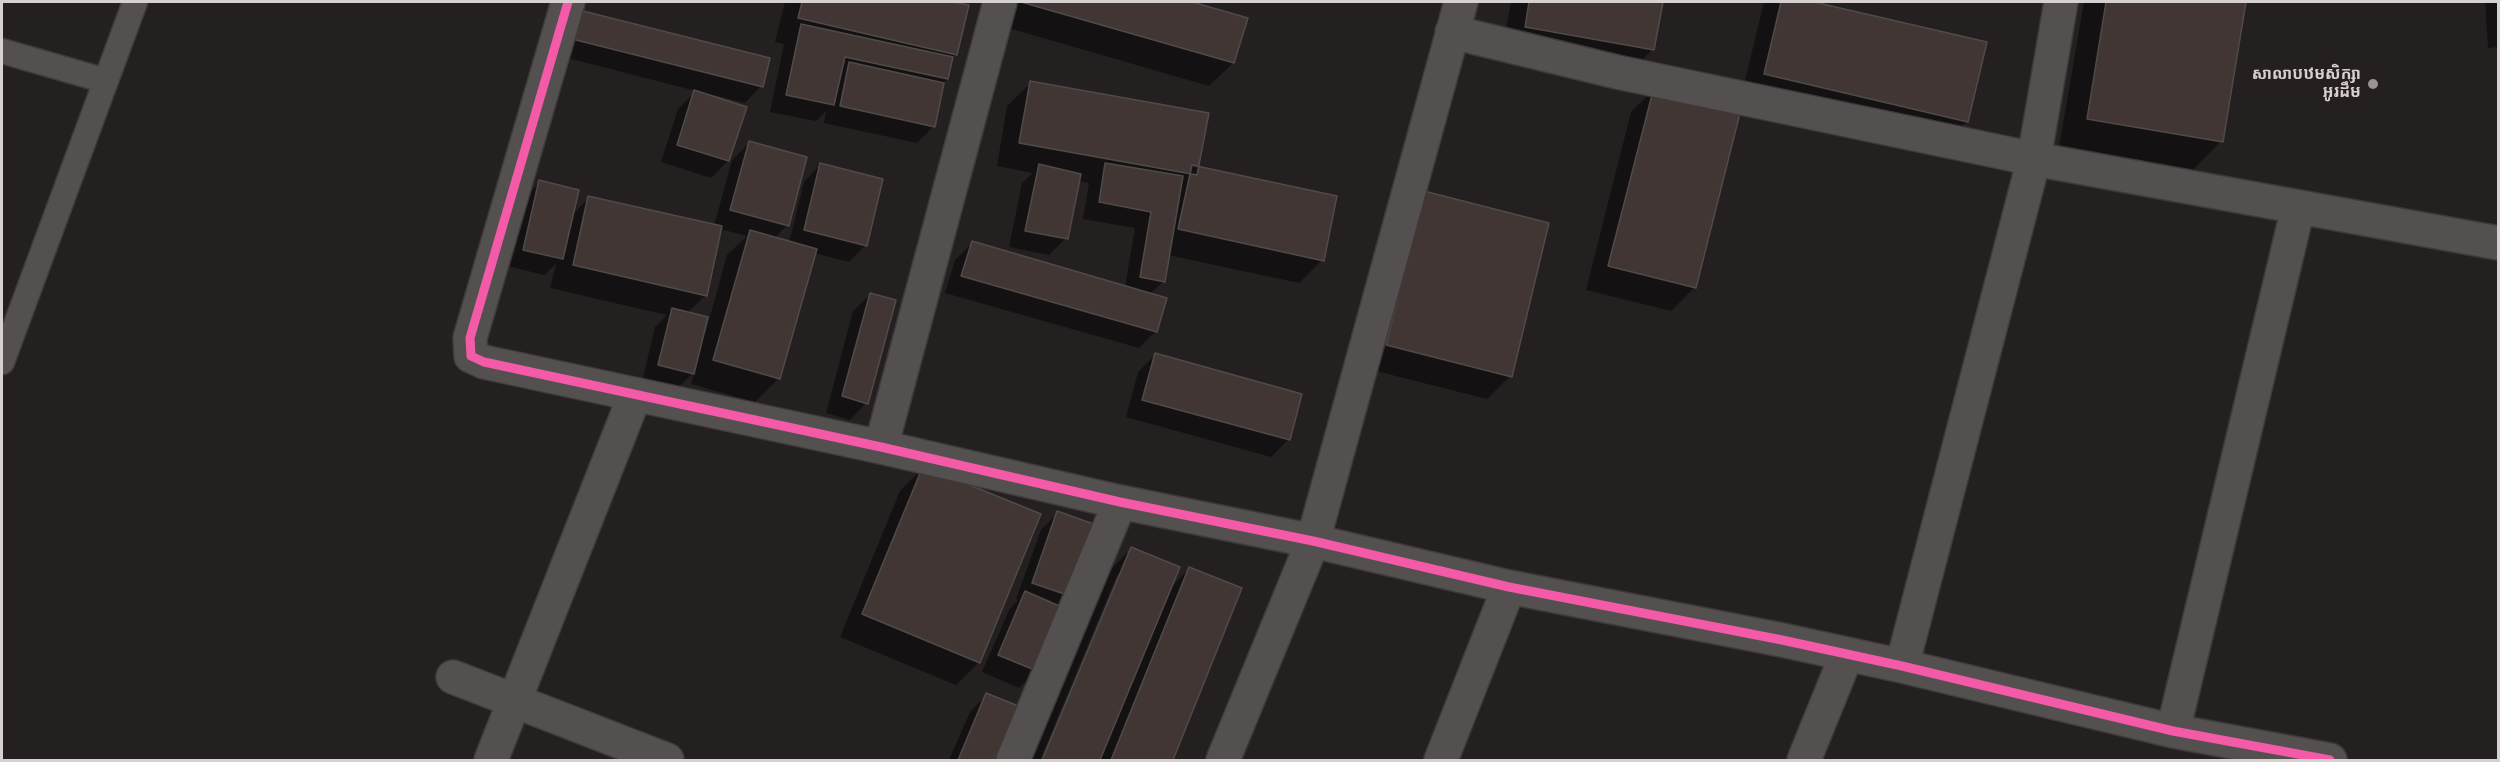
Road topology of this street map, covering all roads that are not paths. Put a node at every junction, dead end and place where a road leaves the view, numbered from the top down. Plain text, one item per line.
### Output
1 (135, 2) edge
2 (568, 2) edge
3 (1000, 2) edge
4 (2061, 2) edge
5 (1456, 17) edge
6 (2, 51) edge
7 (106, 81) junction
8 (2034, 159) junction
9 (2298, 208) junction
10 (2499, 243) edge
11 (2, 362) edge
12 (635, 395) junction
13 (881, 447) junction
14 (1120, 502) junction
15 (1313, 541) junction
16 (1509, 587) junction
17 (1847, 654) junction
18 (1902, 666) junction
19 (453, 677) dead end
20 (513, 701) junction
21 (2172, 731) junction
22 (491, 760) edge
23 (667, 760) edge
24 (1013, 760) edge
25 (1223, 760) edge
26 (1441, 760) edge
27 (1804, 760) edge
28 (2330, 760) edge

1 - 7 lane
2 - 12 street
3 - 13 street
4 - 8 street
5 - 8 street
5 - 15 street
6 - 7 lane
7 - 11 lane
8 - 9 street
8 - 18 street
9 - 10 street
9 - 21 street
12 - 13 street
12 - 20 street
13 - 14 street
14 - 15 street
14 - 24 street
15 - 16 street
15 - 25 street
16 - 17 street
16 - 26 street
17 - 18 street
17 - 27 street
18 - 21 street
19 - 20 street
20 - 22 street
20 - 23 street
21 - 28 street

